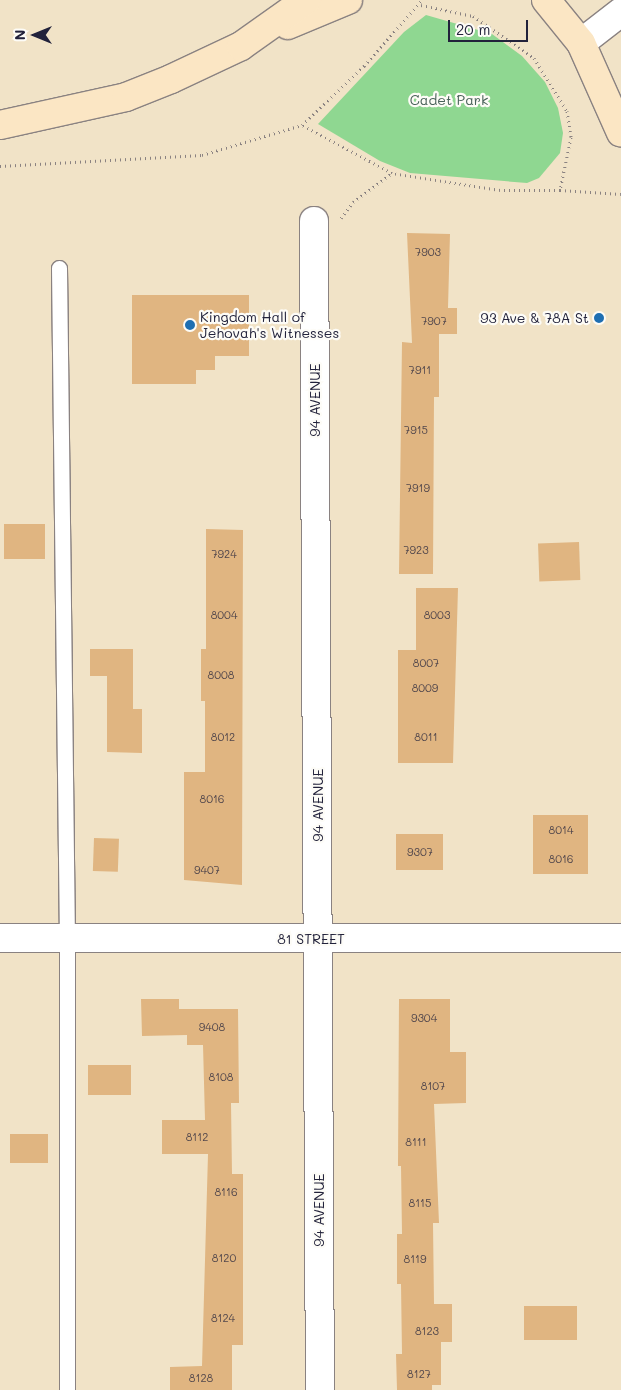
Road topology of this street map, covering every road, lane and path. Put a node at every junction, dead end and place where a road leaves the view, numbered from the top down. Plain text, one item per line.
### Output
1 (306, 0) edge
2 (348, 0) edge
3 (546, 0) edge
4 (422, 2) edge
5 (621, 12) edge
6 (581, 43) junction
7 (240, 46) junction
8 (0, 125) edge
9 (302, 125) junction
10 (621, 133) edge
11 (0, 166) edge
12 (392, 172) junction
13 (560, 190) junction
14 (621, 194) edge
15 (314, 221) dead end
16 (314, 254) junction
17 (59, 268) dead end
18 (0, 938) edge
19 (67, 938) junction
20 (621, 938) edge
21 (319, 939) junction
22 (67, 1390) edge
23 (320, 1390) edge

1 - 7 main road
2 - 7 main road
3 - 6 main road
4 - 9 path
4 - 13 path
5 - 6 street
6 - 10 main road
7 - 8 main road
9 - 11 path
9 - 12 path
12 - 13 path
12 - 16 path
13 - 14 path
15 - 16 street, 94 AVENUE
16 - 21 street, 94 AVENUE
17 - 19 lane
18 - 19 street, 81 STREET
19 - 21 street, 81 STREET
19 - 22 lane
20 - 21 street, 81 STREET
21 - 23 street, 94 AVENUE

